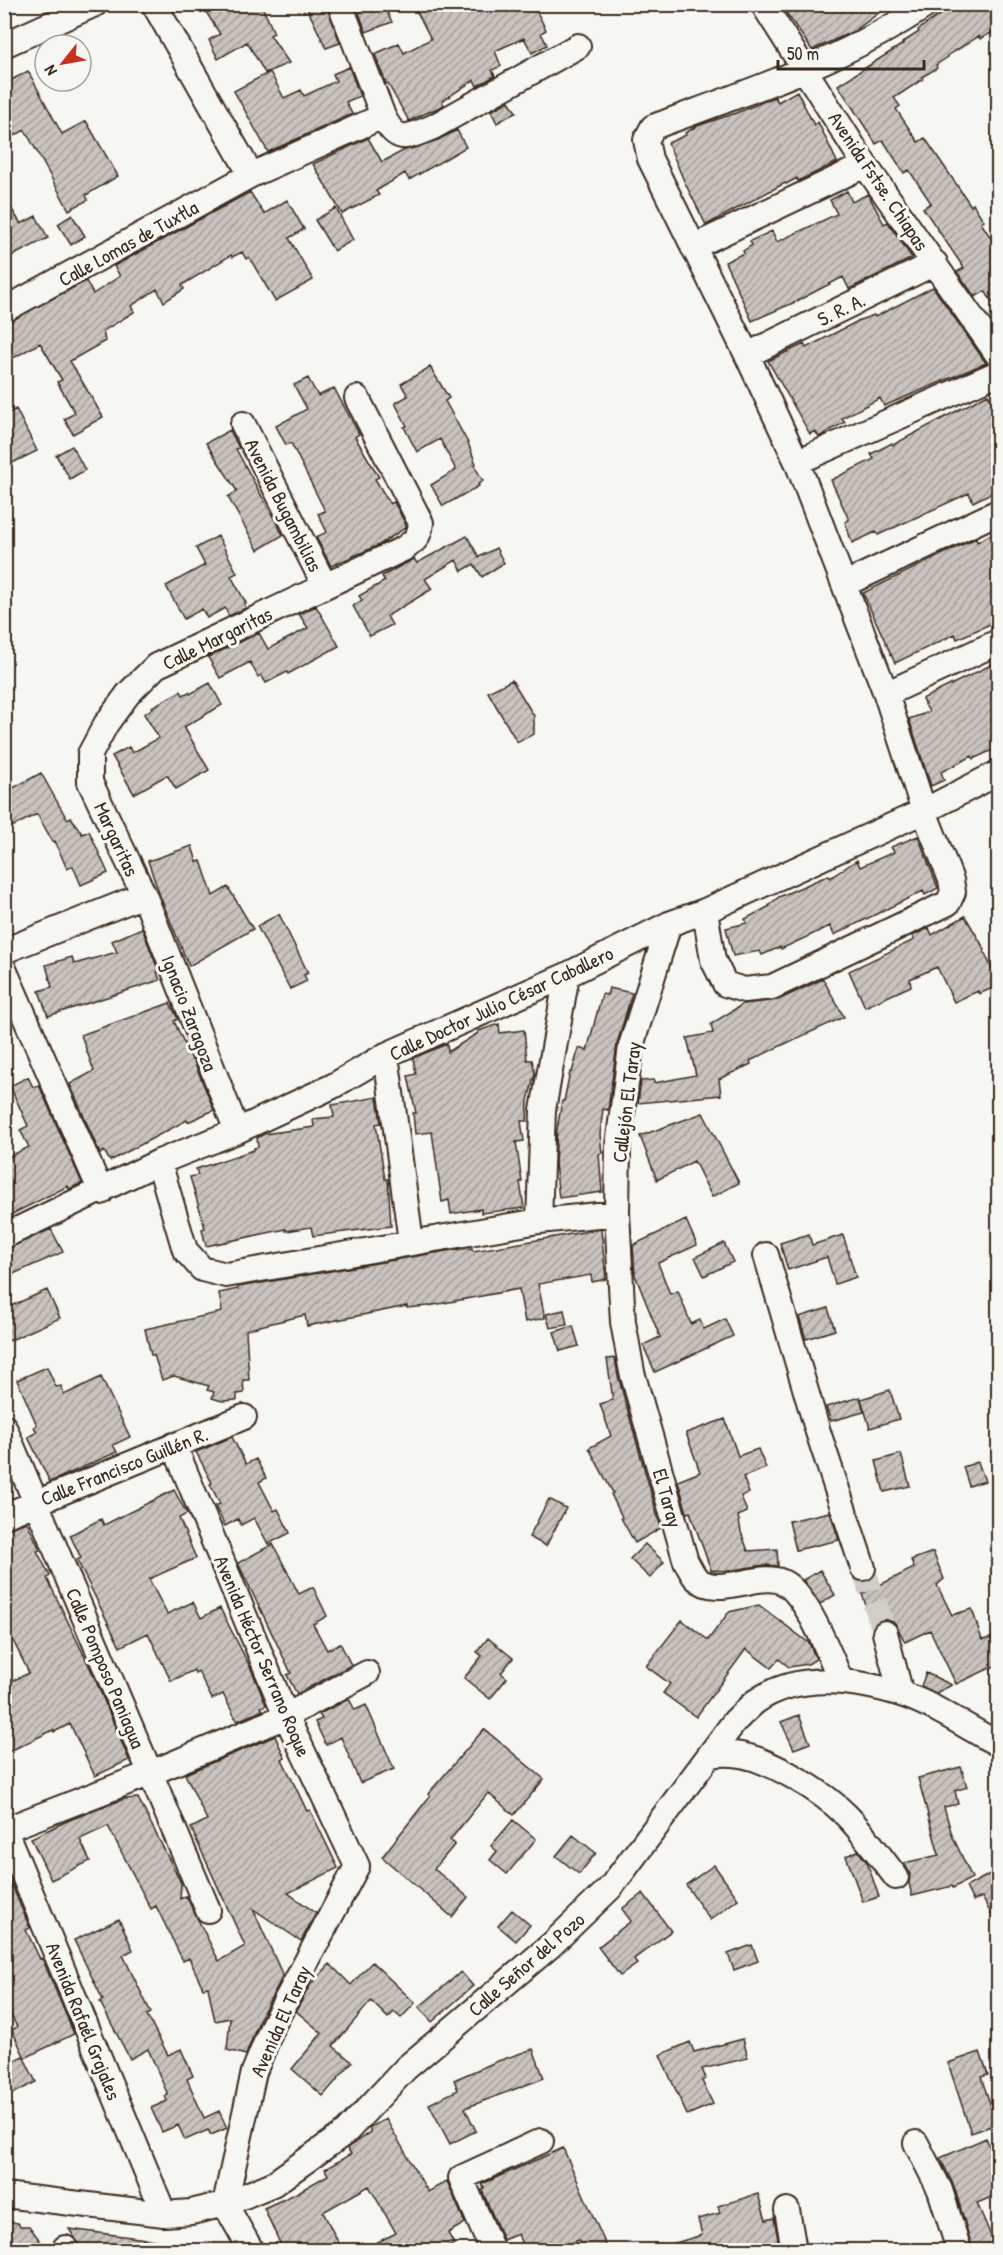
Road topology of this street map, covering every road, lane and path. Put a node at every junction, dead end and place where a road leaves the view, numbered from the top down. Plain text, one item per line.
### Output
1 (95, 4) edge
2 (154, 4) edge
3 (763, 4) edge
4 (928, 4) edge
5 (345, 6) edge
6 (4, 45) edge
7 (578, 46) dead end
8 (807, 70) junction
9 (383, 116) junction
10 (865, 165) junction
11 (251, 175) junction
12 (693, 247) junction
13 (935, 263) junction
14 (4, 310) edge
15 (747, 355) junction
16 (999, 355) edge
17 (999, 373) edge
18 (357, 398) dead end
19 (243, 424) dead end
20 (797, 462) junction
21 (999, 512) edge
22 (845, 584) junction
23 (325, 586) junction
24 (999, 642) edge
25 (886, 694) junction
26 (999, 773) edge
27 (90, 782) joint
28 (924, 811) junction
29 (144, 895) junction
30 (705, 911) junction
31 (669, 924) junction
32 (4, 951) edge
33 (4, 969) edge
34 (567, 975) junction
35 (386, 1055) junction
36 (237, 1131) junction
37 (159, 1162) junction
38 (101, 1192) junction
39 (617, 1212) junction
40 (539, 1221) junction
41 (4, 1236) edge
42 (411, 1242) junction
43 (766, 1256) dead end
44 (244, 1417) dead end
45 (4, 1427) edge
46 (174, 1444) junction
47 (36, 1502) junction
48 (4, 1516) edge
49 (863, 1568) tunnel mouth
50 (885, 1632) tunnel mouth
51 (368, 1673) dead end
52 (841, 1681) junction
53 (901, 1694) junction
54 (286, 1716) junction
55 (999, 1744) edge
56 (710, 1755) junction
57 (151, 1773) junction
58 (5, 1829) edge
59 (357, 1866) joint
60 (896, 1877) dead end
61 (208, 1910) dead end
62 (541, 2141) dead end
63 (916, 2143) dead end
64 (4, 2195) edge
65 (225, 2204) junction
66 (787, 2210) dead end
67 (164, 2214) junction
68 (484, 2247) edge
69 (251, 2250) edge
70 (794, 2250) edge
71 (959, 2250) edge

1 - 6 street
2 - 11 street
3 - 8 street, Avenida Fstse. Chiapas
4 - 8 street
5 - 9 street
7 - 9 street
8 - 10 street, Avenida Fstse. Chiapas
8 - 12 street
9 - 11 street, Calle Lomas de Tuxtla
10 - 12 street
10 - 13 street, Avenida Fstse. Chiapas
11 - 14 street, Calle Lomas de Tuxtla
12 - 15 street
13 - 15 street, S. R. A.
13 - 16 street, Avenida Fstse. Chiapas
15 - 20 street
17 - 20 street
18 - 23 street, Calle Margaritas
19 - 23 street, Avenida Bugambilias
20 - 22 street
21 - 22 street
22 - 25 street
23 - 27 street, Calle Margaritas
24 - 25 street
25 - 28 street
26 - 28 street, Calle Doctor Julio César Caballero
27 - 29 street, Margaritas
28 - 30 street, Calle Doctor Julio César Caballero
28 - 30 street
29 - 32 street
29 - 36 street, Ignacio Zaragoza
30 - 31 street, Calle Doctor Julio César Caballero
31 - 34 street, Calle Doctor Julio César Caballero
31 - 39 street, Callejón El Taray
33 - 38 street
34 - 35 street, Calle Doctor Julio César Caballero
34 - 40 street
35 - 36 street, Calle Doctor Julio César Caballero
35 - 42 street
36 - 37 street, Calle Doctor Julio César Caballero
37 - 38 street, Calle Doctor Julio César Caballero
37 - 42 street
38 - 41 street, Calle Doctor Julio César Caballero
39 - 40 street
39 - 52 street, El Taray
40 - 42 street
43 - 49 street
44 - 46 street, Calle Francisco Guillén R.
45 - 47 street, Calle Pomposo Paniagua
46 - 47 street, Calle Francisco Guillén R.
46 - 54 street, Avenida Héctor Serrano Roque
47 - 48 street, Calle Francisco Guillén R.
47 - 57 street, Calle Pomposo Paniagua
50 - 53 street
51 - 54 street
52 - 53 street, Calle Señor del Pozo
52 - 56 street, Calle Señor del Pozo
53 - 55 street, Calle Señor del Pozo
54 - 57 street
54 - 59 street, Avenida Héctor Serrano Roque
56 - 60 street
56 - 65 street, Calle Señor del Pozo
57 - 58 street
57 - 61 street, Calle Pomposo Paniagua
58 - 67 street, Avenida Rafaél Grajales
59 - 65 street, Avenida El Taray
62 - 68 street
63 - 71 street
64 - 67 street, Calle Señor del Pozo
65 - 67 street, Calle Señor del Pozo
65 - 69 street
66 - 70 street

